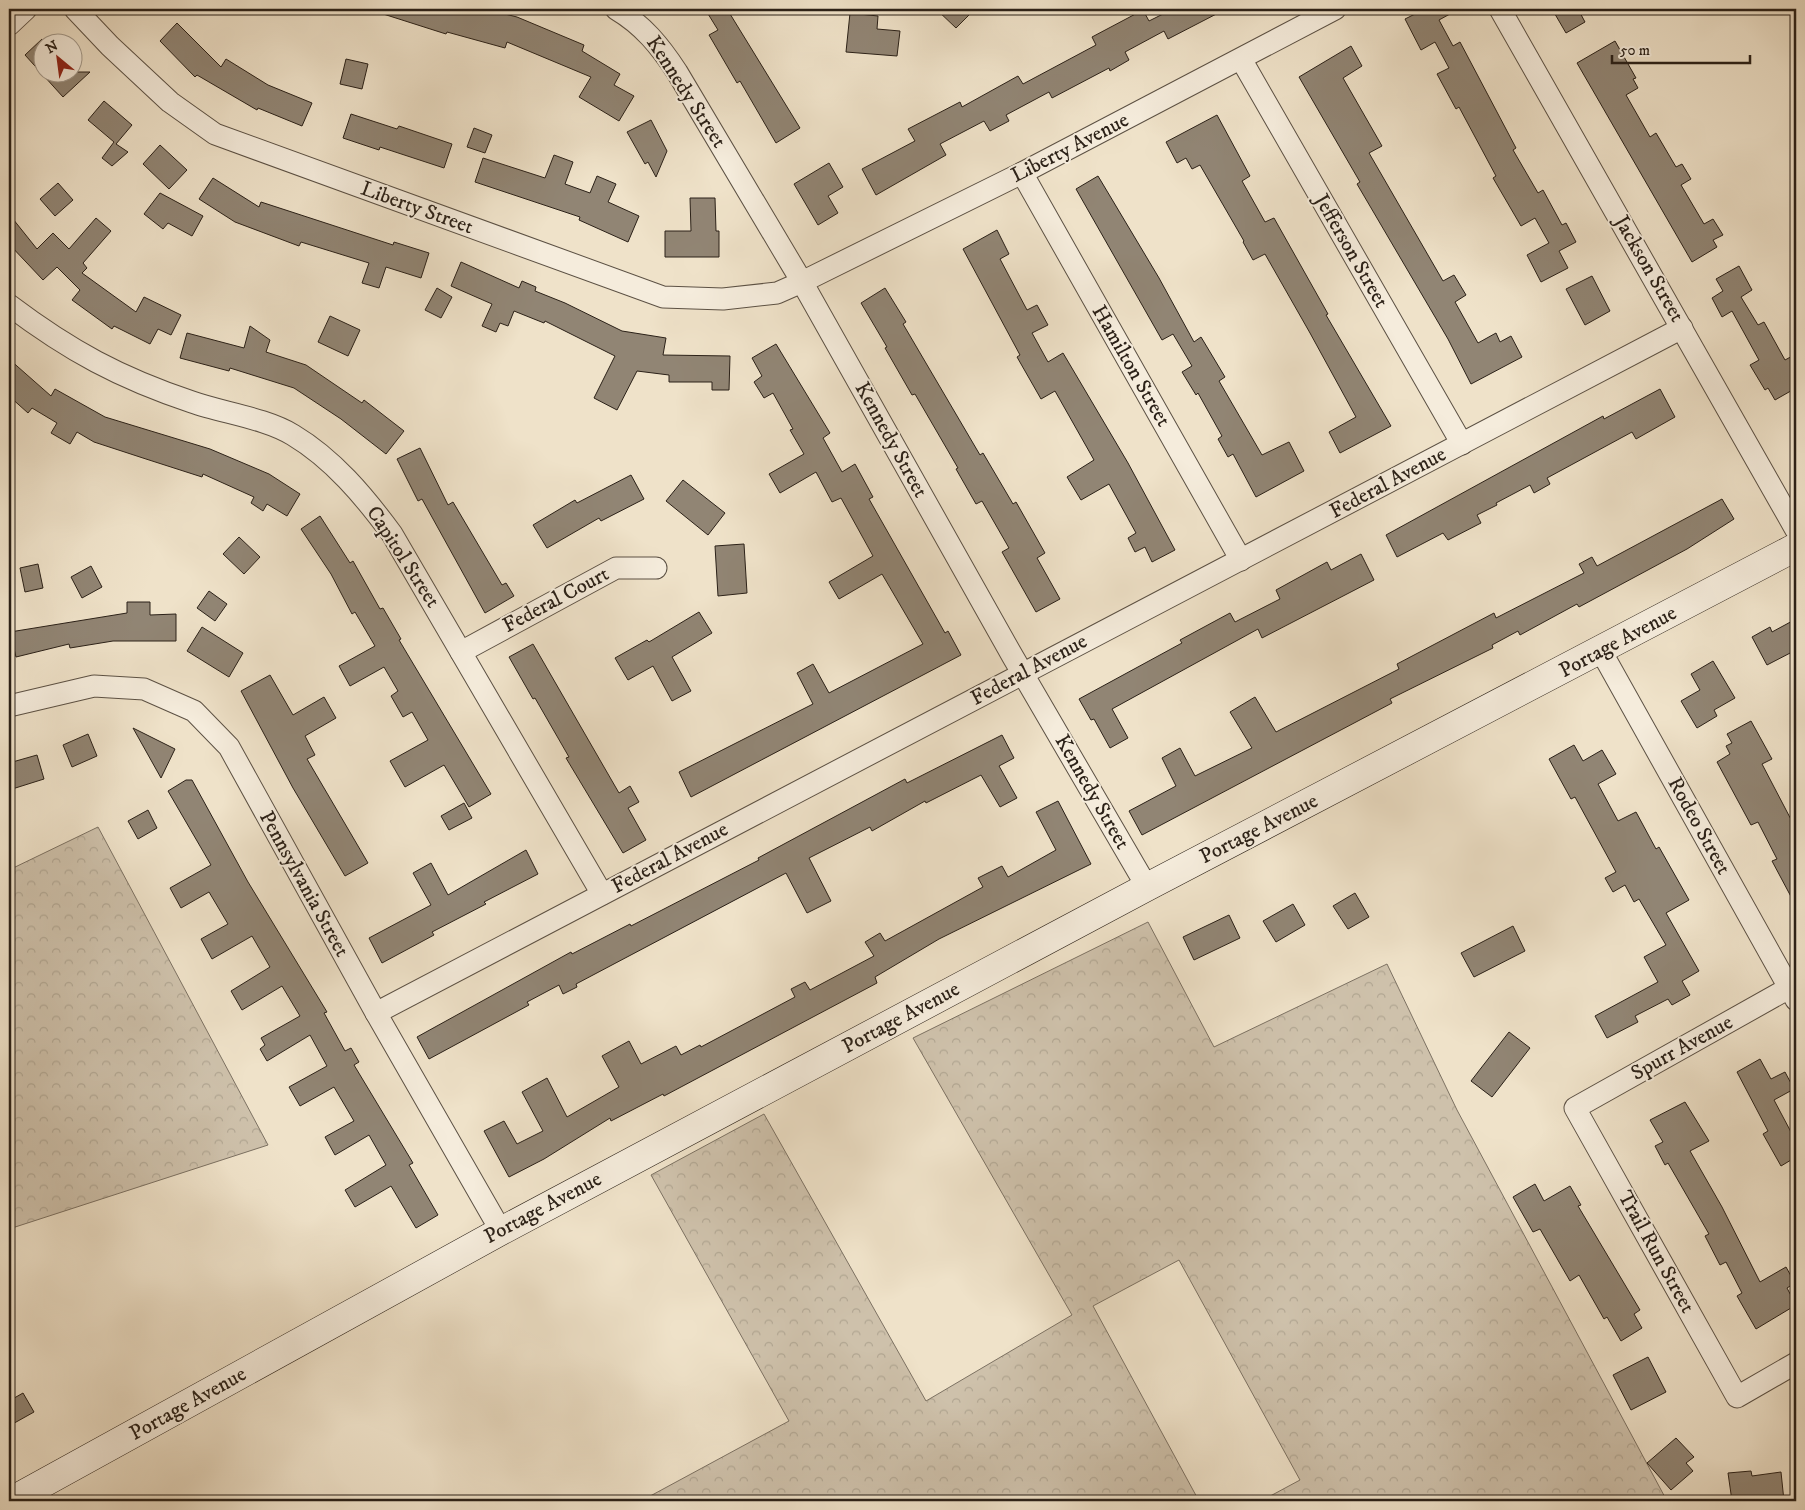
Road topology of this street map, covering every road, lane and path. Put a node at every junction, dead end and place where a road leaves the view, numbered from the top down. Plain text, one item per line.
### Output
1 (26, 9) edge
2 (75, 9) edge
3 (616, 9) edge
4 (1335, 9) edge
5 (1500, 9) edge
6 (9, 25) edge
7 (1241, 59) junction
8 (1022, 173) junction
9 (802, 282) junction
10 (9, 305) edge
11 (1682, 328) junction
12 (1462, 444) junction
13 (1796, 530) edge
14 (1796, 547) edge
15 (1241, 560) junction
16 (656, 568) dead end
17 (1601, 651) junction
18 (461, 652) junction
19 (1022, 674) junction
20 (9, 706) edge
21 (1147, 887) junction
22 (602, 894) junction
23 (1793, 994) edge
24 (376, 1013) junction
25 (1575, 1108) joint
26 (501, 1231) junction
27 (1796, 1363) edge
28 (11, 1501) edge

1 - 6 street
2 - 9 street, Liberty Street
3 - 9 street, Kennedy Street
4 - 7 street, Liberty Avenue
5 - 11 street, Jackson Street
7 - 8 street, Liberty Avenue
7 - 12 street, Jefferson Street
8 - 9 street, Liberty Avenue
8 - 15 street, Hamilton Street
9 - 19 street, Kennedy Street
10 - 18 street, Capitol Street
11 - 12 street, Federal Avenue
11 - 13 street, Jackson Street
12 - 15 street, Federal Avenue
14 - 17 street, Portage Avenue
15 - 19 street, Federal Avenue
16 - 18 street, Federal Court
17 - 21 street, Portage Avenue
17 - 23 street, Rodeo Street
18 - 22 street, Capitol Street
19 - 21 street, Kennedy Street
19 - 22 street, Federal Avenue
20 - 24 street, Pennsylvania Street
21 - 26 street, Portage Avenue
22 - 24 street, Federal Avenue
23 - 25 street, Spurr Avenue
24 - 26 street, Pennsylvania Street
25 - 27 street, Trail Run Street
26 - 28 street, Portage Avenue

